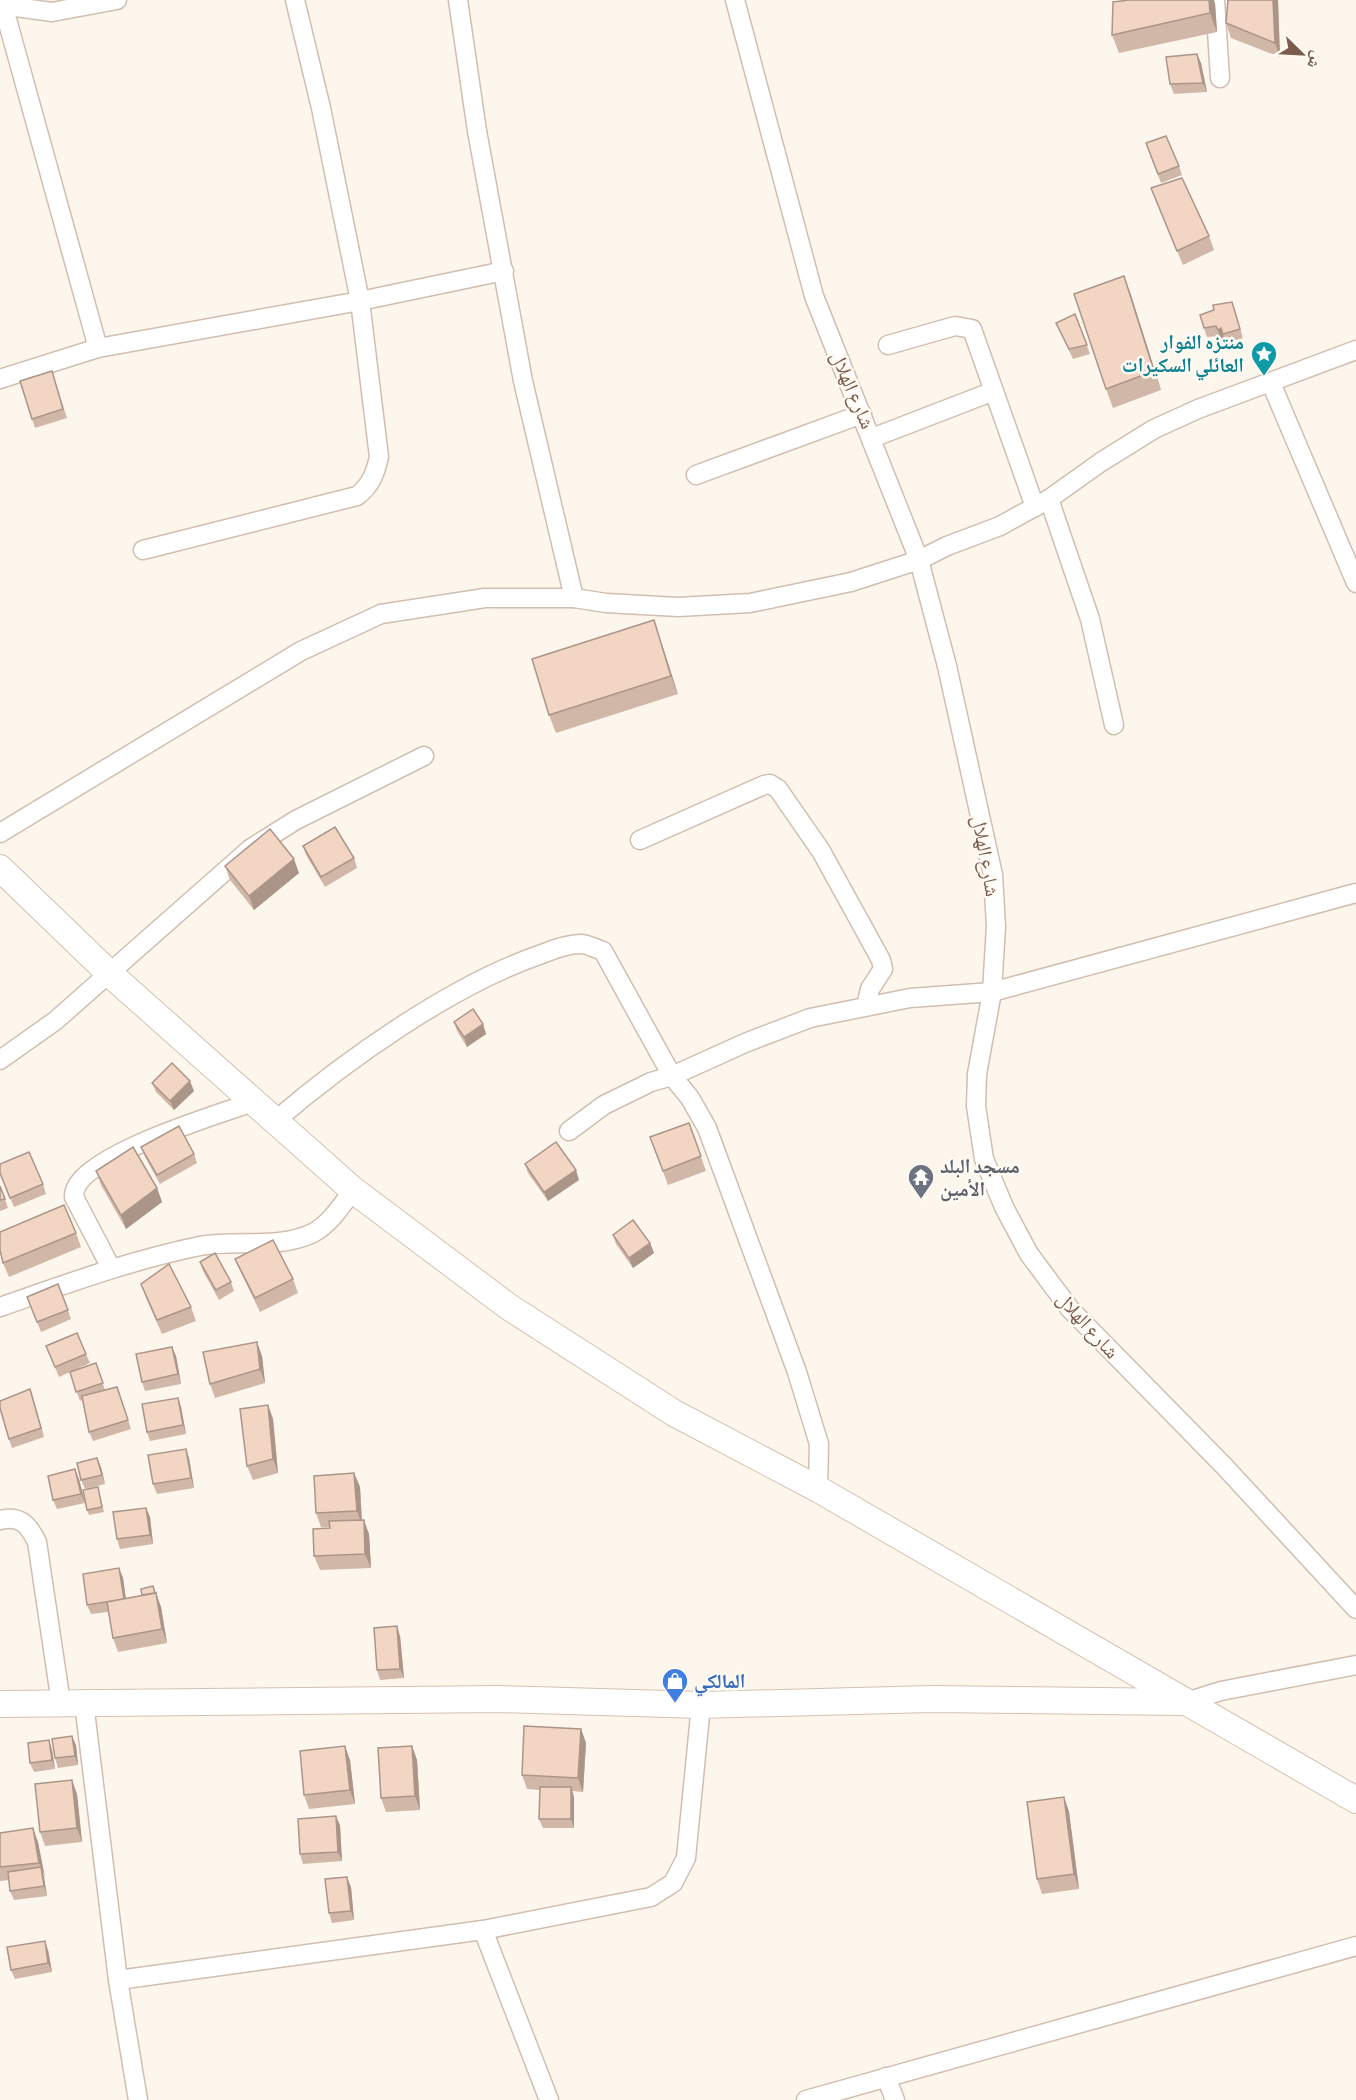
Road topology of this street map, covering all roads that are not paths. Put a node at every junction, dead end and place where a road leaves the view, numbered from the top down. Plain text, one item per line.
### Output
1 (117, 0) edge
2 (295, 0) edge
3 (458, 0) edge
4 (735, 0) edge
5 (1215, 0) edge
6 (2, 5) edge
7 (1220, 78) dead end
8 (504, 271) junction
9 (360, 301) junction
10 (888, 345) dead end
11 (98, 348) junction
12 (1356, 350) edge
13 (0, 379) edge
14 (1271, 383) junction
15 (994, 391) junction
16 (862, 414) junction
17 (872, 438) junction
18 (696, 475) dead end
19 (1042, 503) junction
20 (143, 550) dead end
21 (919, 560) junction
22 (1356, 583) edge
23 (574, 598) junction
24 (1114, 725) dead end
25 (424, 756) dead end
26 (0, 833) edge
27 (640, 840) dead end
28 (0, 868) edge
29 (1356, 893) edge
30 (110, 974) junction
31 (992, 992) junction
32 (866, 1006) junction
33 (0, 1060) edge
34 (672, 1076) junction
35 (253, 1102) junction
36 (275, 1121) junction
37 (569, 1131) dead end
38 (353, 1190) junction
39 (111, 1268) junction
40 (0, 1307) edge
41 (818, 1489) junction
42 (0, 1520) edge
43 (1356, 1609) edge
44 (1356, 1665) edge
45 (1186, 1702) junction
46 (72, 1703) junction
47 (0, 1704) edge
48 (701, 1705) junction
49 (1356, 1800) edge
50 (483, 1930) junction
51 (1356, 1946) edge
52 (118, 1980) junction
53 (886, 2078) junction
54 (138, 2100) edge
55 (549, 2100) edge
56 (806, 2100) edge
57 (895, 2100) edge

1 - 6 street
2 - 9 street
3 - 8 street
4 - 16 street, شارع الهلال
5 - 7 street
6 - 11 street
8 - 9 street
8 - 23 street
9 - 11 street
9 - 20 street
10 - 15 street
11 - 13 street
12 - 14 street
14 - 19 street
14 - 22 street
15 - 17 street
15 - 19 street
16 - 17 street, شارع الهلال
16 - 18 street
17 - 21 street, شارع الهلال
19 - 21 street
19 - 24 street
21 - 23 street
21 - 31 street, شارع الهلال
23 - 26 street
25 - 30 street
27 - 32 street
28 - 30 street
29 - 31 street
30 - 33 street
30 - 35 street
31 - 32 street
31 - 43 street, شارع الهلال
32 - 34 street
34 - 36 street
34 - 37 street
34 - 41 street
35 - 36 street
35 - 39 street
36 - 38 street
38 - 39 street
38 - 41 street
39 - 40 street
41 - 45 street
42 - 46 street
44 - 45 street
45 - 48 street
45 - 49 street
46 - 47 street
46 - 48 street
46 - 52 street
48 - 50 street
50 - 52 street
50 - 55 street
51 - 53 street
52 - 54 street
53 - 56 street
53 - 57 street

